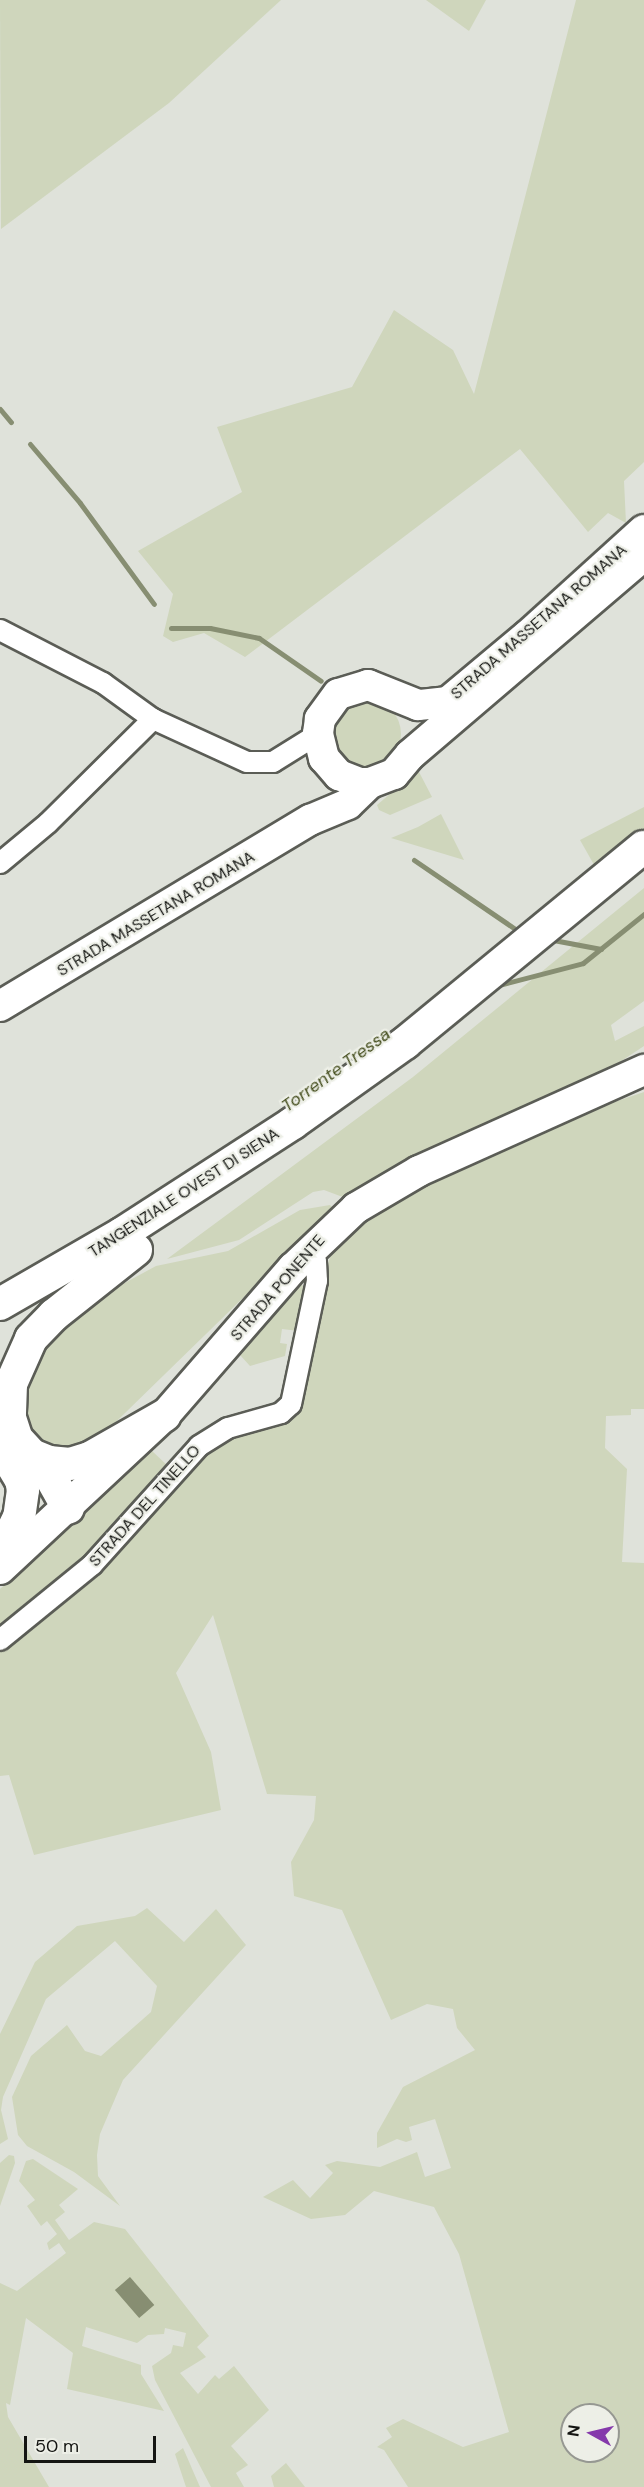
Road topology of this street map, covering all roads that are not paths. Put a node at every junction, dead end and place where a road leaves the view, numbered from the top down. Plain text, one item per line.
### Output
1 (644, 530) edge
2 (644, 555) edge
3 (0, 630) edge
4 (396, 696) junction
5 (153, 719) junction
6 (318, 734) junction
7 (410, 755) junction
8 (331, 767) junction
9 (370, 783) junction
10 (310, 820) junction
11 (644, 847) edge
12 (0, 863) edge
13 (644, 873) edge
14 (0, 1006) edge
15 (644, 1070) edge
16 (136, 1250) junction
17 (307, 1252) junction
18 (0, 1304) edge
19 (0, 1326) edge
20 (165, 1415) junction
21 (5, 1431) edge
22 (31, 1470) junction
23 (68, 1508) junction
24 (0, 1556) edge
25 (0, 1569) edge
26 (0, 1640) edge

1 - 4 main road, STRADA MASSETANA ROMANA
2 - 7 main road, STRADA MASSETANA ROMANA
3 - 5 street
4 - 6 main road, STRADA MASSETANA ROMANA
4 - 7 main road
5 - 6 street
5 - 12 street
6 - 8 main road
7 - 9 main road, STRADA MASSETANA ROMANA
8 - 9 main road
8 - 10 main road
9 - 10 main road, STRADA MASSETANA ROMANA
10 - 14 main road, STRADA MASSETANA ROMANA
11 - 18 highway, TANGENZIALE OVEST DI SIENA
13 - 16 highway, TANGENZIALE OVEST DI SIENA
15 - 17 main road, STRADA PONENTE
16 - 19 highway, TANGENZIALE OVEST DI SIENA
16 - 21 highway
17 - 20 main road, STRADA PONENTE
17 - 26 street, STRADA DEL TINELLO
20 - 22 highway
20 - 23 main road, STRADA PONENTE
21 - 22 highway
22 - 23 highway
22 - 24 highway
23 - 25 main road, STRADA PONENTE

